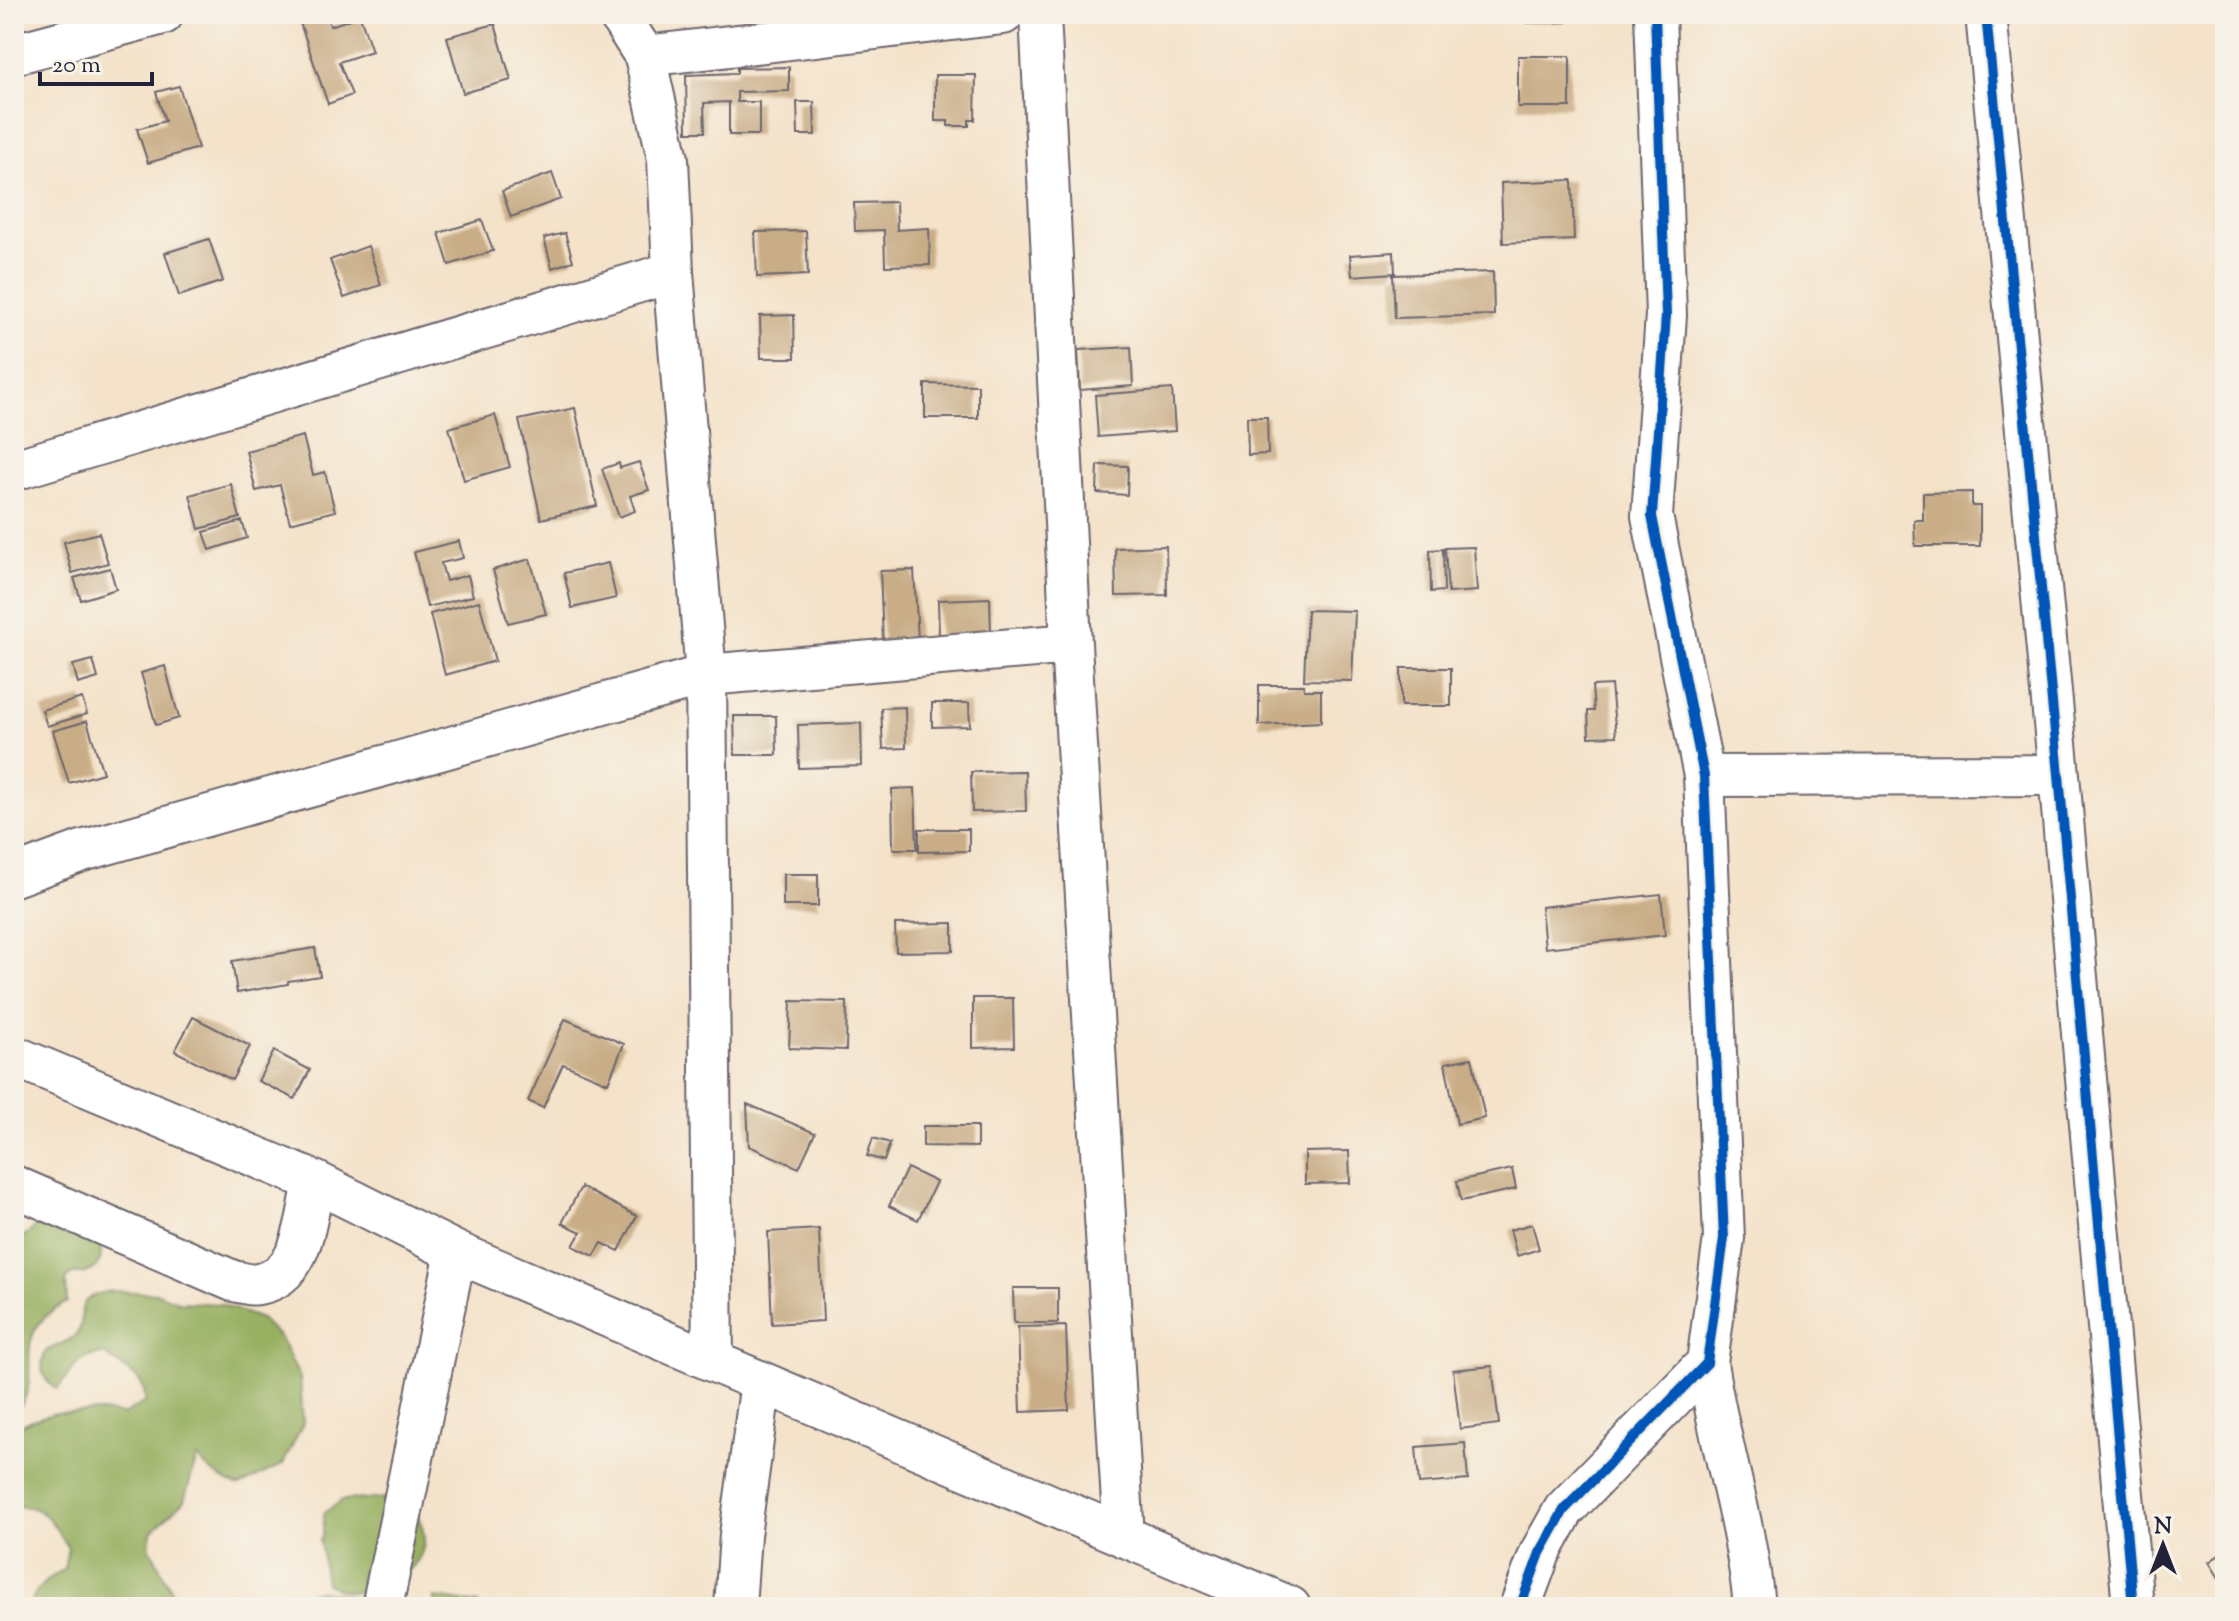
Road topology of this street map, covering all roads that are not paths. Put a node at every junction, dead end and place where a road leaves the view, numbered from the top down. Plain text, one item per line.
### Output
1 (163, 14) edge
2 (618, 14) edge
3 (1003, 14) edge
4 (1040, 14) edge
5 (1655, 14) edge
6 (1986, 14) edge
7 (14, 54) edge
8 (645, 56) junction
9 (673, 272) junction
10 (14, 470) edge
11 (1071, 644) junction
12 (706, 675) junction
13 (2059, 775) junction
14 (1704, 776) junction
15 (14, 876) edge
16 (14, 1056) edge
17 (314, 1181) junction
18 (14, 1186) edge
19 (456, 1252) junction
20 (713, 1361) junction
21 (1707, 1363) junction
22 (761, 1382) junction
23 (1124, 1537) junction
24 (382, 1607) edge
25 (735, 1607) edge
26 (1290, 1607) edge
27 (1520, 1607) edge
28 (1754, 1607) edge
29 (2133, 1607) edge

1 - 7 street
2 - 8 street
3 - 8 street
4 - 11 street
5 - 14 street
6 - 13 street
8 - 9 street
9 - 10 street
9 - 12 street
11 - 12 street
11 - 23 street
12 - 15 street
12 - 20 street
13 - 14 street
13 - 29 street
14 - 21 street
16 - 17 street
17 - 18 street
17 - 19 street
19 - 20 street
19 - 24 street
20 - 22 street
21 - 27 street
21 - 28 street
22 - 23 street
22 - 25 street
23 - 26 street

